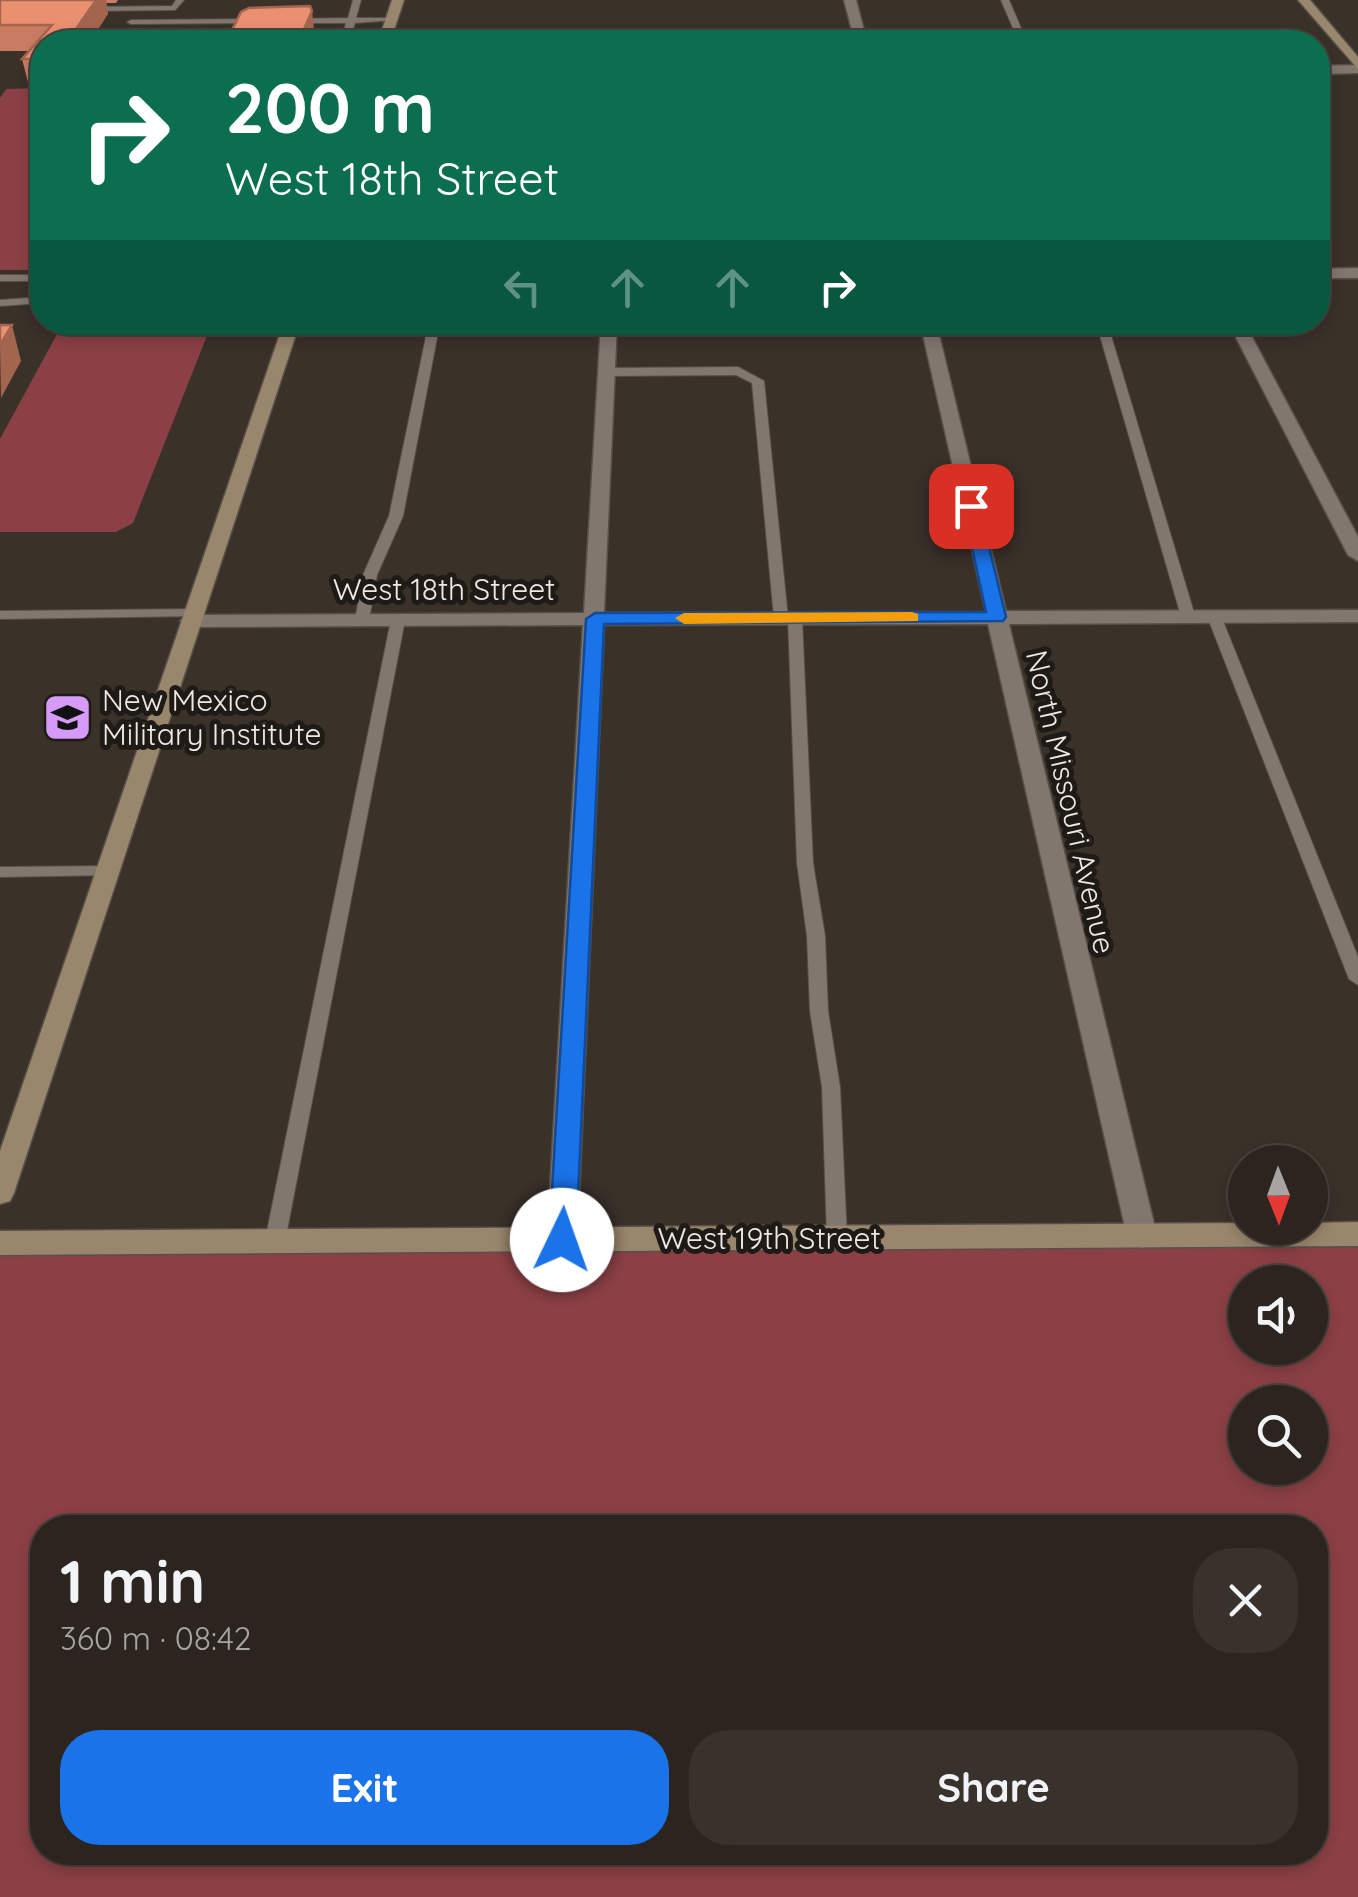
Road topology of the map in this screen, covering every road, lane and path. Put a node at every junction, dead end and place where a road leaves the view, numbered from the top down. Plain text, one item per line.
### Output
1 (180, 0) edge
2 (358, 0) edge
3 (398, 0) edge
4 (850, 0) edge
5 (1005, 0) edge
6 (1304, 0) edge
7 (69, 9) edge
8 (138, 11) edge
9 (353, 17) junction
10 (392, 17) junction
11 (271, 24) edge
12 (283, 25) edge
13 (349, 30) edge
14 (388, 30) edge
15 (858, 30) edge
16 (1018, 30) edge
17 (1328, 30) edge
18 (1330, 32) edge
19 (1358, 67) edge
20 (1330, 69) edge
21 (1330, 274) edge
22 (1358, 274) edge
23 (0, 278) edge
24 (30, 278) edge
25 (30, 301) edge
26 (0, 303) edge
27 (288, 335) edge
28 (433, 335) edge
29 (608, 335) edge
30 (931, 335) edge
31 (1105, 335) edge
32 (1243, 335) edge
33 (607, 372) junction
34 (1358, 555) edge
35 (0, 615) edge
36 (1188, 616) junction
37 (1214, 616) junction
38 (1358, 616) edge
39 (191, 617) junction
40 (996, 617) junction
41 (788, 618) junction
42 (595, 619) junction
43 (362, 620) junction
44 (398, 620) junction
45 (107, 871) junction
46 (0, 872) edge
47 (1358, 979) edge
48 (0, 1193) edge
49 (1358, 1234) edge
50 (1142, 1236) junction
51 (836, 1238) junction
52 (562, 1240) junction
53 (275, 1241) junction
54 (0, 1242) edge

1 - 8 lane
2 - 9 lane
3 - 10 street
4 - 15 street
5 - 16 lane
6 - 17 street
7 - 8 lane
8 - 9 lane
8 - 11 lane
9 - 10 lane
9 - 12 lane
9 - 13 lane
10 - 14 street
18 - 19 street
19 - 20 street
21 - 22 street
23 - 24 lane
25 - 26 lane
27 - 39 street
28 - 43 lane
29 - 33 street
30 - 40 street, North Missouri Avenue
31 - 36 lane
32 - 34 street
33 - 41 lane
33 - 42 street
35 - 39 lane
36 - 37 street, West 18th Street
36 - 40 street, West 18th Street
37 - 38 street, West 18th Street
37 - 47 lane
39 - 43 street, West 18th Street
39 - 45 street
40 - 41 street, West 18th Street
40 - 50 street, North Missouri Avenue
41 - 42 street, West 18th Street
41 - 51 lane
42 - 44 street, West 18th Street
42 - 52 street
43 - 44 street, West 18th Street
44 - 53 lane
45 - 46 lane
45 - 48 street
49 - 50 street, West 19th Street
50 - 51 street, West 19th Street
51 - 52 street, West 19th Street
52 - 53 street, West 19th Street
53 - 54 street, West 19th Street

